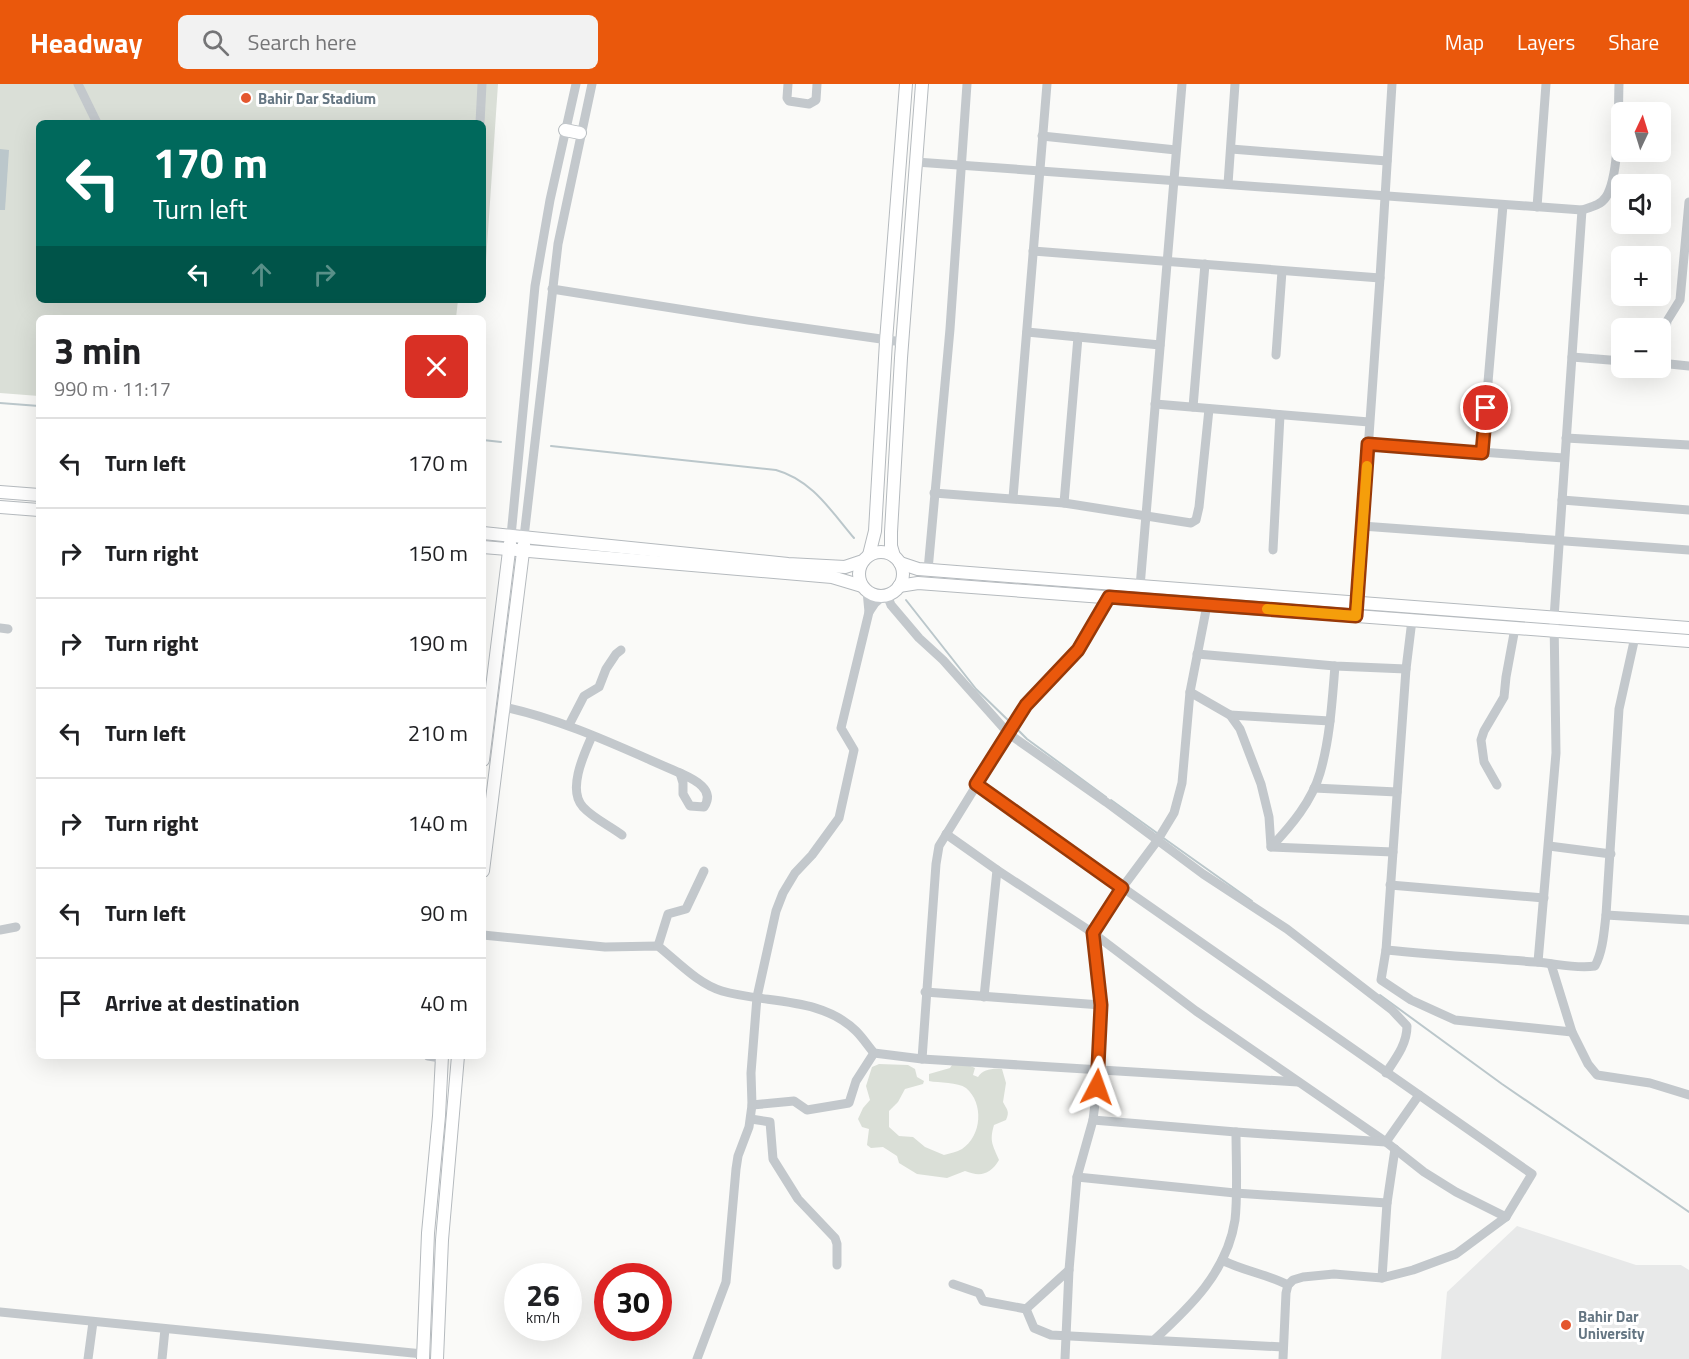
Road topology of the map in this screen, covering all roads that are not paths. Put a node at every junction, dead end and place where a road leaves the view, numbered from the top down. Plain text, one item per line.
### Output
1 (78, 84) edge
2 (482, 84) edge
3 (576, 84) edge
4 (592, 84) edge
5 (788, 84) edge
6 (817, 84) edge
7 (906, 84) edge
8 (922, 84) edge
9 (967, 84) edge
10 (1047, 84) edge
11 (1182, 84) edge
12 (1235, 84) edge
13 (1392, 84) edge
14 (1546, 84) edge
15 (1619, 84) edge
16 (96, 120) edge
17 (480, 120) edge
18 (565, 130) junction
19 (580, 133) junction
20 (1042, 136) junction
21 (1231, 149) junction
22 (1176, 150) junction
23 (916, 162) junction
24 (1387, 162) junction
25 (960, 164) junction
26 (1040, 171) junction
27 (1174, 180) junction
28 (1228, 184) junction
29 (1384, 196) junction
30 (1689, 202) edge
31 (1503, 205) junction
32 (1537, 207) junction
33 (1582, 210) junction
34 (1033, 251) junction
35 (1167, 261) junction
36 (1205, 264) junction
37 (1282, 271) junction
38 (1380, 278) junction
39 (552, 289) junction
40 (1670, 318) edge
41 (1027, 332) junction
42 (1078, 337) junction
43 (886, 341) junction
44 (902, 342) junction
45 (1160, 345) junction
46 (1276, 355) dead end
47 (1572, 357) junction
48 (1611, 359) edge
49 (1671, 364) edge
50 (1689, 366) edge
51 (1155, 404) junction
52 (1193, 407) junction
53 (1209, 409) junction
54 (1280, 415) junction
55 (1369, 422) junction
56 (1566, 438) junction
57 (1368, 444) junction
58 (1689, 444) edge
59 (1482, 453) junction
60 (1564, 458) junction
61 (0, 492) edge
62 (934, 493) junction
63 (36, 495) edge
64 (1013, 498) junction
65 (1562, 500) junction
66 (1064, 503) junction
67 (0, 507) edge
68 (36, 510) edge
69 (1689, 510) edge
70 (1145, 515) junction
71 (1362, 526) junction
72 (486, 533) edge
73 (511, 536) junction
74 (524, 537) junction
75 (1559, 540) junction
76 (486, 547) edge
77 (509, 549) junction
78 (523, 550) junction
79 (1273, 550) dead end
80 (1689, 550) edge
81 (866, 558) junction
82 (897, 560) junction
83 (928, 570) junction
84 (899, 586) junction
85 (1139, 586) junction
86 (865, 589) junction
87 (1245, 594) junction
88 (885, 595) junction
89 (1109, 597) junction
90 (1139, 599) junction
91 (1357, 603) junction
92 (1207, 605) junction
93 (1245, 607) junction
94 (869, 612) junction
95 (1356, 616) junction
96 (1554, 618) junction
97 (1412, 620) junction
98 (1515, 628) junction
99 (1689, 628) edge
100 (1554, 631) junction
101 (1635, 637) junction
102 (1689, 641) edge
103 (621, 650) dead end
104 (1197, 654) junction
105 (1335, 666) junction
106 (1406, 669) junction
107 (1190, 692) junction
108 (504, 707) junction
109 (1230, 715) junction
110 (1330, 722) junction
111 (569, 725) junction
112 (1009, 734) junction
113 (486, 736) edge
114 (592, 736) junction
115 (680, 773) dead end
116 (976, 784) junction
117 (1497, 785) dead end
118 (1314, 788) junction
119 (1396, 792) junction
120 (946, 834) junction
121 (622, 835) dead end
122 (1157, 840) junction
123 (1549, 846) junction
124 (486, 847) edge
125 (1271, 847) junction
126 (1393, 852) junction
127 (1611, 854) junction
128 (997, 870) junction
129 (704, 871) dead end
130 (1390, 885) junction
131 (1122, 888) junction
132 (1544, 898) junction
133 (1606, 915) junction
134 (1689, 920) edge
135 (16, 927) dead end
136 (0, 930) edge
137 (1093, 933) junction
138 (486, 935) edge
139 (658, 946) junction
140 (1386, 950) junction
141 (1538, 962) junction
142 (1551, 964) junction
143 (1381, 980) junction
144 (925, 992) junction
145 (984, 996) junction
146 (757, 997) junction
147 (1380, 1000) junction
148 (1101, 1005) junction
149 (1572, 1032) junction
150 (874, 1053) junction
151 (442, 1059) edge
152 (459, 1059) edge
153 (922, 1059) junction
154 (1099, 1070) junction
155 (1386, 1072) junction
156 (1298, 1082) junction
157 (1419, 1095) junction
158 (1689, 1095) edge
159 (752, 1105) junction
160 (751, 1119) junction
161 (1093, 1120) junction
162 (1236, 1132) junction
163 (1386, 1142) junction
164 (1395, 1149) junction
165 (1077, 1177) junction
166 (1235, 1192) junction
167 (1387, 1203) junction
168 (1506, 1216) junction
169 (1222, 1260) junction
170 (837, 1265) dead end
171 (1069, 1270) junction
172 (1382, 1278) junction
173 (953, 1284) dead end
174 (1288, 1285) junction
175 (1026, 1309) junction
176 (0, 1312) edge
177 (93, 1322) junction
178 (425, 1324) junction
179 (439, 1324) junction
180 (165, 1329) junction
181 (1065, 1336) junction
182 (1154, 1340) junction
183 (1283, 1347) junction
184 (423, 1356) edge
185 (88, 1359) edge
186 (162, 1359) edge
187 (437, 1359) edge
188 (698, 1359) edge
189 (1065, 1359) edge
190 (1283, 1359) edge

1 - 16 street
2 - 17 street
3 - 18 street
4 - 19 street
5 - 6 street
7 - 43 main road
8 - 23 main road
9 - 25 street
10 - 20 street
11 - 22 street
12 - 21 street
13 - 24 street
14 - 32 street
15 - 33 street
18 - 19 main road
18 - 73 street
19 - 39 street
20 - 22 street
20 - 26 street
21 - 24 street
21 - 28 street
22 - 27 street
23 - 25 street
23 - 44 main road
24 - 29 street
25 - 26 street
25 - 62 street
26 - 27 street
26 - 34 street
27 - 28 street
27 - 35 street
28 - 29 street
29 - 31 street
29 - 38 street
30 - 40 street
31 - 32 street
31 - 59 street
32 - 33 street
33 - 47 street
34 - 35 street
34 - 41 street
35 - 36 street
35 - 45 street
36 - 37 street
36 - 52 street
37 - 38 street
37 - 46 street
38 - 55 street
39 - 43 street
39 - 74 street
41 - 42 street
41 - 64 street
42 - 45 street
42 - 66 street
43 - 44 street
43 - 81 main road
44 - 82 main road
45 - 51 street
47 - 48 street
47 - 56 street
49 - 50 street
51 - 52 street
51 - 70 street
52 - 53 street
53 - 54 street
53 - 70 street
54 - 55 street
54 - 79 street
55 - 57 street
56 - 58 street
56 - 60 street
57 - 59 street
57 - 71 street
59 - 60 street
60 - 65 street
61 - 63 main road
62 - 64 street
62 - 83 street
64 - 66 street
65 - 69 street
65 - 75 street
66 - 70 street
67 - 68 main road
70 - 85 street
71 - 75 street
71 - 91 street
72 - 73 main road
73 - 74 main road
73 - 77 main road
74 - 78 main road
74 - 81 main road
75 - 80 street
75 - 96 street
76 - 77 main road
77 - 78 main road
77 - 113 main road
78 - 86 main road
78 - 108 main road
81 - 82 main road
81 - 86 main road
82 - 83 main road
82 - 84 main road
83 - 85 main road
84 - 88 main road
84 - 89 main road
85 - 87 main road
85 - 90 street
86 - 88 main road
86 - 94 street
87 - 91 main road
87 - 93 main road
88 - 94 street
88 - 112 street
89 - 90 main road
89 - 112 street
90 - 92 main road
91 - 95 street
91 - 96 main road
92 - 93 main road
92 - 104 street
93 - 95 main road
94 - 146 street
95 - 97 main road
96 - 99 main road
96 - 100 street
97 - 98 main road
97 - 106 street
98 - 100 main road
98 - 117 street
100 - 101 main road
100 - 123 street
101 - 102 main road
101 - 127 street
103 - 111 street
104 - 105 street
104 - 107 street
105 - 106 street
105 - 110 street
106 - 119 street
107 - 109 street
107 - 122 street
108 - 111 street
108 - 124 main road
109 - 110 street
109 - 125 street
110 - 118 street
111 - 114 street
112 - 116 street
112 - 122 street
114 - 115 street
114 - 121 street
116 - 120 street
116 - 131 street
118 - 119 street
118 - 125 street
119 - 126 street
120 - 128 street
120 - 144 street
122 - 131 street
122 - 147 street
123 - 127 street
123 - 132 street
125 - 126 street
126 - 130 street
127 - 133 street
128 - 137 street
128 - 145 street
129 - 139 street
130 - 132 street
130 - 140 street
131 - 137 street
131 - 155 street
132 - 141 street
133 - 134 street
133 - 142 street
135 - 136 street
137 - 148 street
137 - 156 street
138 - 139 street
139 - 146 street
140 - 141 street
140 - 143 street
141 - 142 street
142 - 149 street
143 - 147 street
143 - 149 street
144 - 145 street
144 - 153 street
145 - 148 street
146 - 150 street
146 - 159 street
147 - 155 street
148 - 154 street
149 - 158 street
150 - 153 street
150 - 159 street
151 - 178 main road
152 - 179 main road
153 - 154 street
154 - 156 street
154 - 161 street
155 - 157 street
156 - 163 street
157 - 163 street
157 - 168 street
159 - 160 street
160 - 170 street
160 - 188 street
161 - 162 street
161 - 165 street
162 - 163 street
162 - 166 street
163 - 164 street
164 - 167 street
164 - 168 street
165 - 166 street
165 - 171 street
166 - 167 street
166 - 169 street
167 - 172 street
168 - 172 street
169 - 174 street
169 - 182 street
171 - 175 street
171 - 181 street
172 - 174 street
173 - 175 street
174 - 183 street
175 - 181 street
176 - 177 street
177 - 180 street
177 - 185 street
178 - 179 main road
178 - 184 main road
179 - 187 main road
180 - 184 street
180 - 186 street
181 - 182 street
181 - 189 street
182 - 183 street
183 - 190 street

